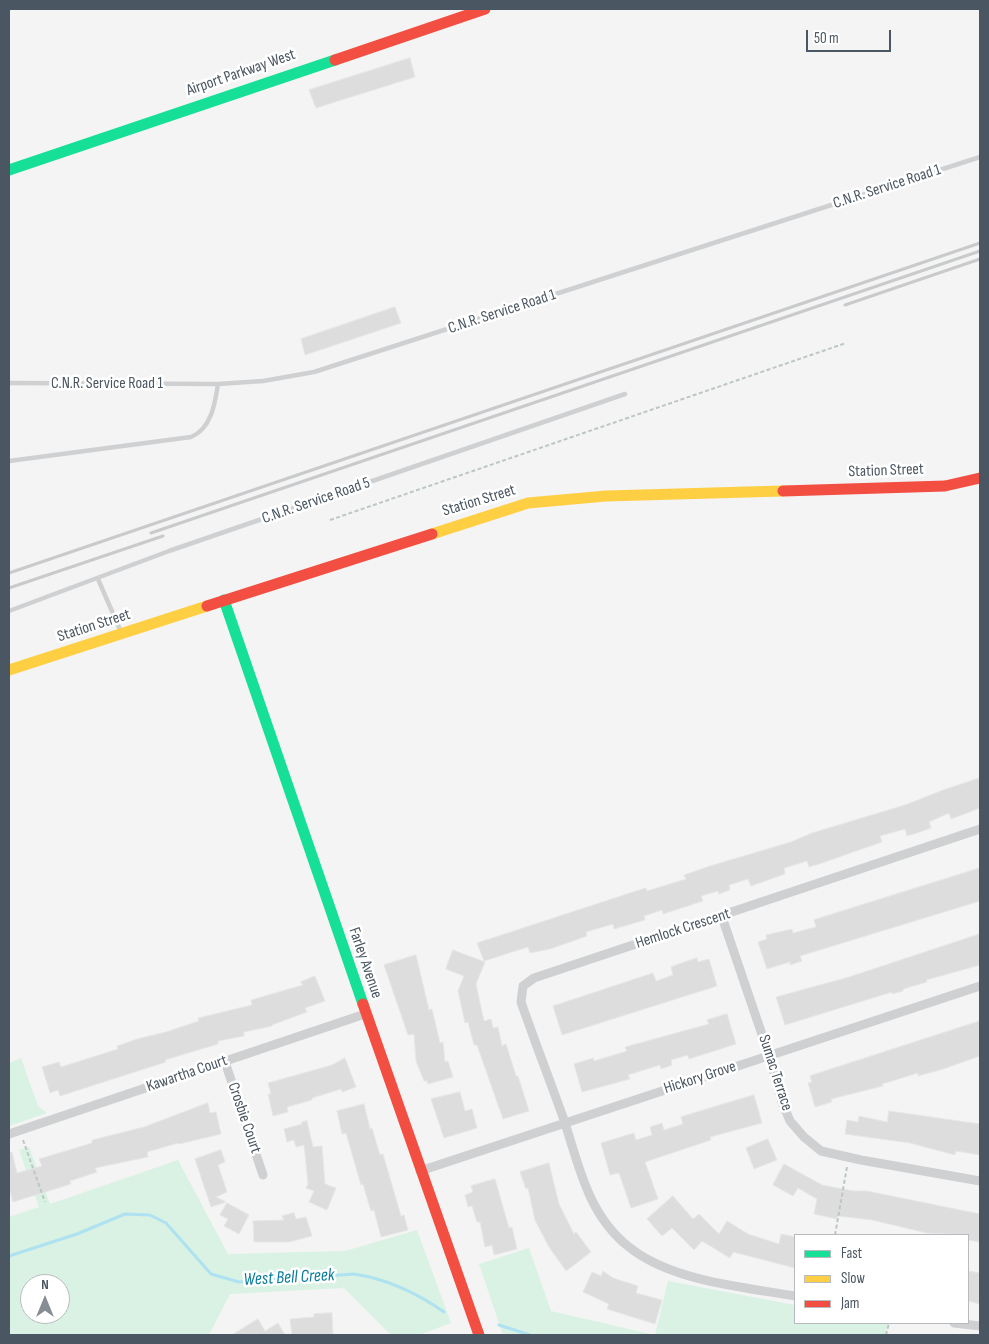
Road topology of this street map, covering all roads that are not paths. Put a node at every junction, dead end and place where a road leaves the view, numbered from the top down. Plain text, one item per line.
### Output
1 (485, 9) edge
2 (980, 157) edge
3 (9, 170) edge
4 (9, 383) edge
5 (218, 384) junction
6 (624, 394) dead end
7 (9, 461) edge
8 (980, 478) edge
9 (98, 578) junction
10 (224, 600) junction
11 (9, 611) edge
12 (122, 633) junction
13 (9, 670) edge
14 (980, 829) edge
15 (722, 917) junction
16 (980, 986) edge
17 (366, 1014) junction
18 (769, 1055) junction
19 (225, 1062) junction
20 (564, 1122) junction
21 (9, 1134) edge
22 (420, 1171) junction
23 (264, 1175) dead end
24 (980, 1180) edge
25 (794, 1296) edge
26 (963, 1324) edge
27 (980, 1326) edge
28 (479, 1335) edge

1 - 3 street, Airport Parkway West
2 - 5 lane, C.N.R. Service Road 1
4 - 5 lane, C.N.R. Service Road 1
5 - 7 lane
6 - 9 lane, C.N.R. Service Road 5
8 - 10 street, Station Street
9 - 11 lane, C.N.R. Service Road 5
9 - 12 lane
10 - 12 street, Station Street
10 - 17 street, Farley Avenue
12 - 13 street, Station Street
14 - 15 street, Hemlock Crescent
15 - 18 street, Sumac Terrace
15 - 20 street, Hemlock Crescent
16 - 18 street, Hickory Grove
17 - 19 street, Kawartha Court
17 - 22 street, Farley Avenue
18 - 20 street, Hickory Grove
18 - 24 street, Sumac Terrace
19 - 21 street, Kawartha Court
19 - 23 street, Crosbie Court
20 - 22 street, Hickory Grove
20 - 25 street, Hemlock Crescent
22 - 28 street, Farley Avenue
26 - 27 street

